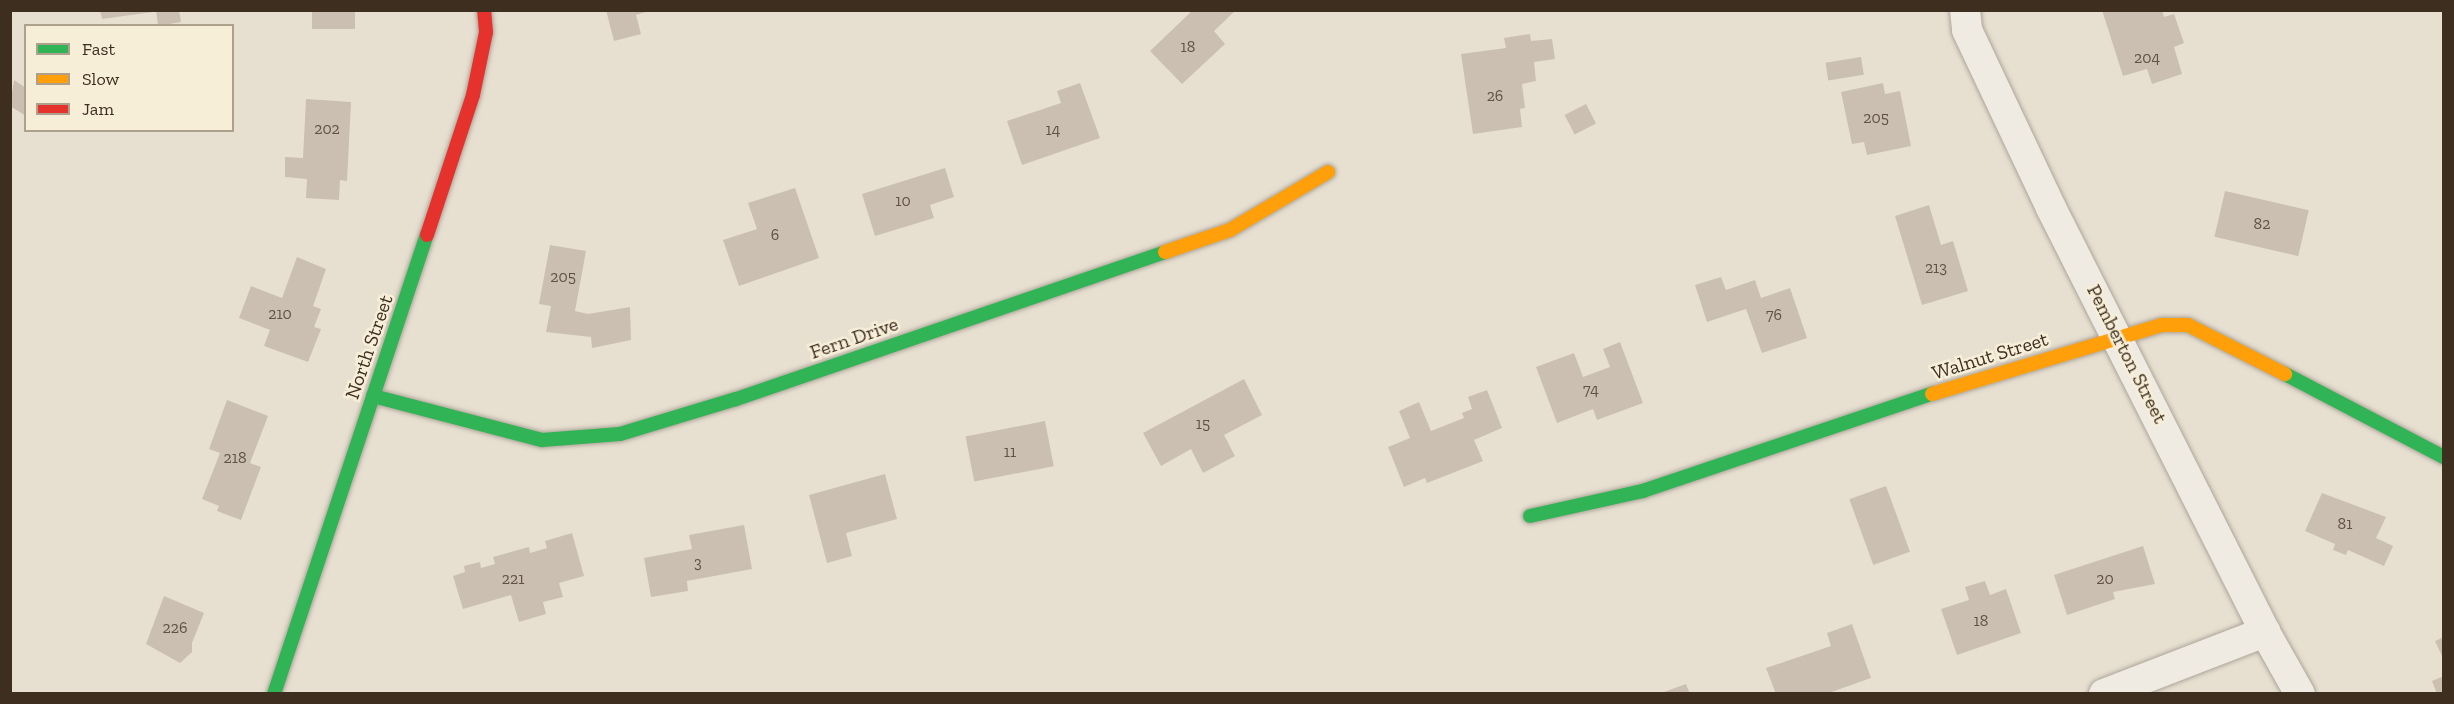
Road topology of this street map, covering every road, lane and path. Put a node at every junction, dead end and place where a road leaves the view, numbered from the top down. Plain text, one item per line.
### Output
1 (484, 10) edge
2 (1965, 10) edge
3 (1328, 172) dead end
4 (2118, 337) junction
5 (373, 396) junction
6 (2444, 457) edge
7 (1530, 516) dead end
8 (2265, 632) junction
9 (274, 693) edge
10 (2104, 693) edge
11 (2300, 693) edge

1 - 5 street, North Street
2 - 4 street, Pemberton Street
3 - 5 street, Fern Drive
4 - 6 street, Walnut Street
4 - 7 street, Walnut Street
4 - 8 street, Pemberton Street
5 - 9 street, North Street
8 - 10 street
8 - 11 street, Pemberton Street

